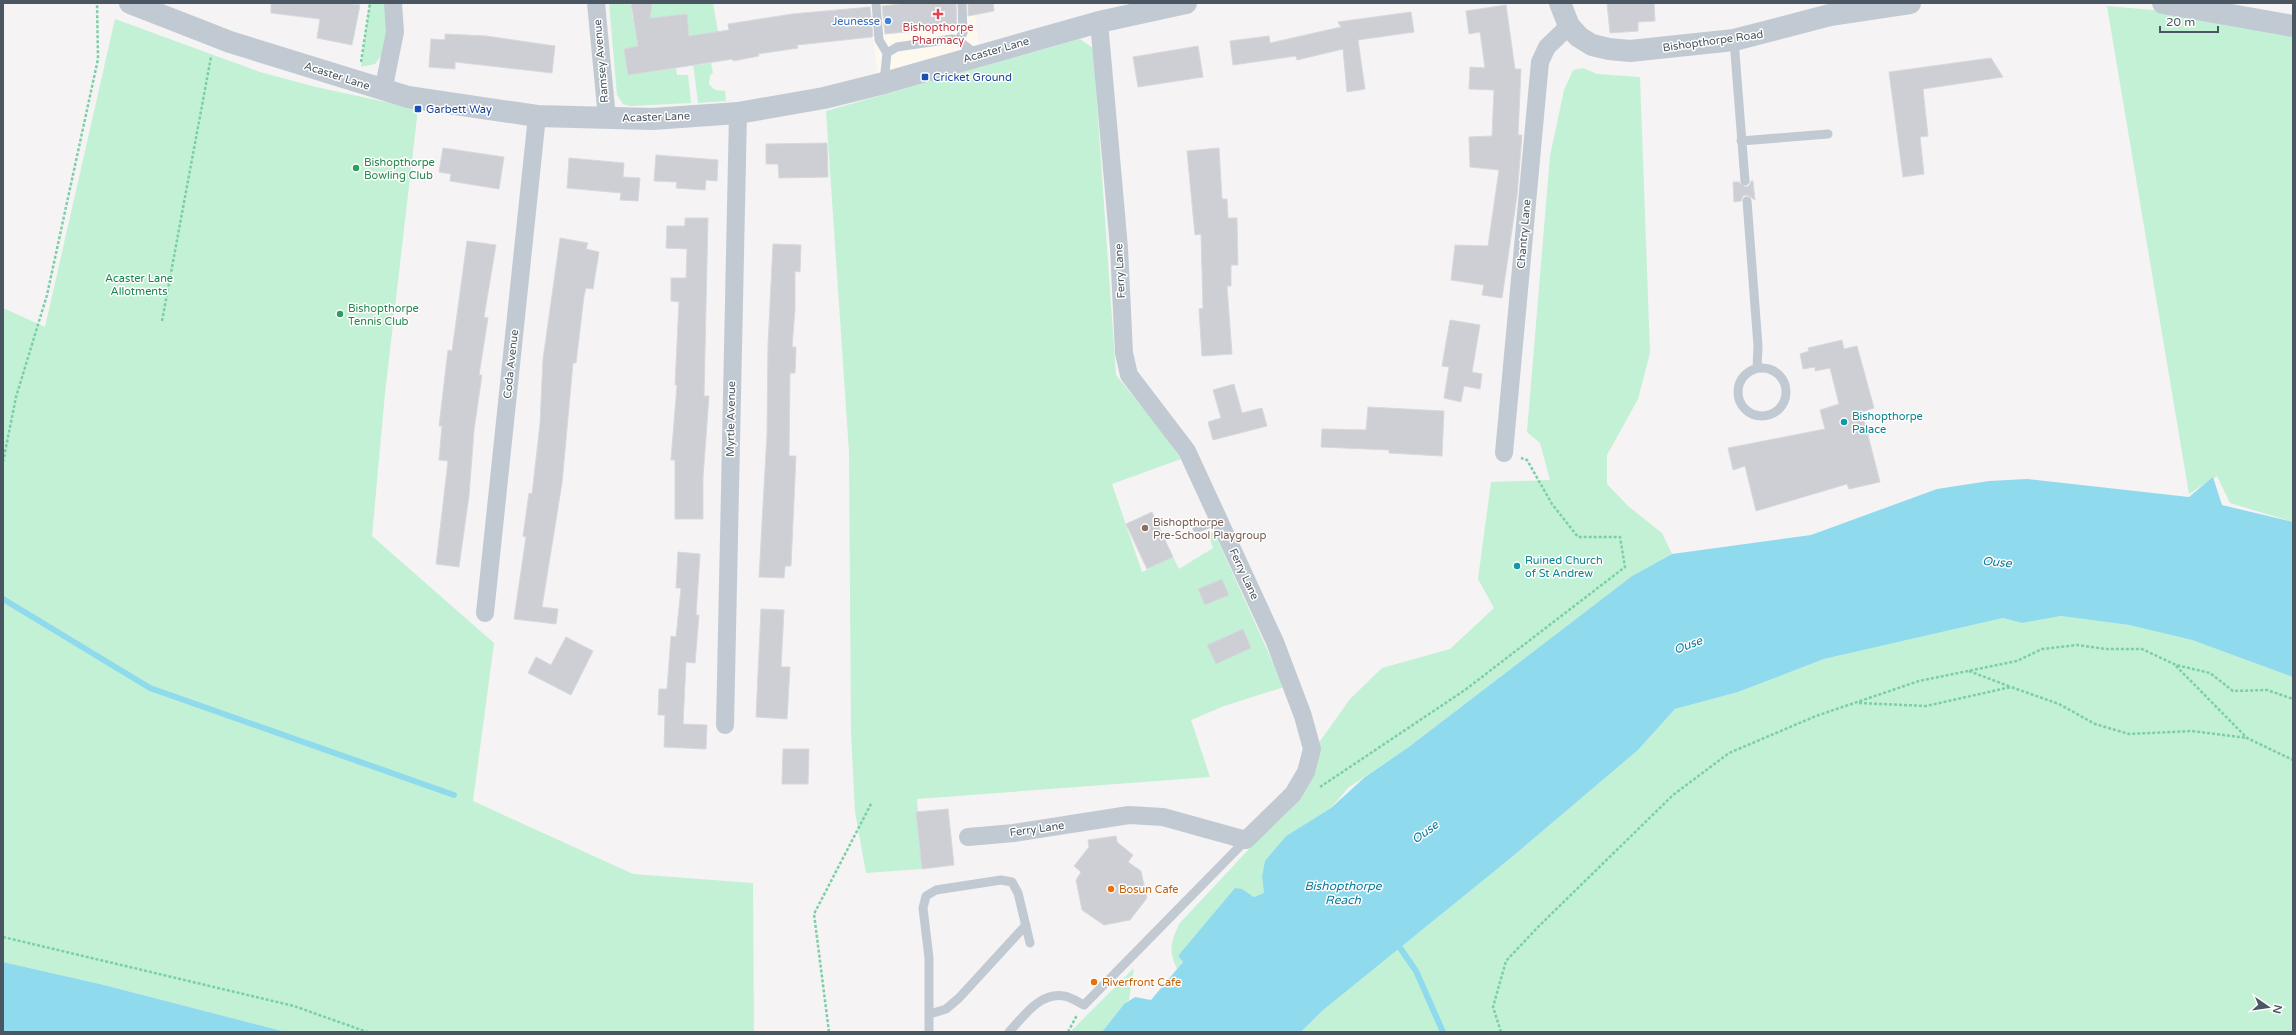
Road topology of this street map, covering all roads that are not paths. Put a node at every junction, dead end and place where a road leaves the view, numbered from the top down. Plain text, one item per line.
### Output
1 (130, 3) edge
2 (393, 3) edge
3 (596, 3) edge
4 (876, 3) edge
5 (962, 3) edge
6 (1186, 3) edge
7 (1560, 3) edge
8 (1910, 3) edge
9 (2163, 3) edge
10 (1130, 9) edge
11 (1829, 9) edge
12 (1099, 22) junction
13 (1569, 26) junction
14 (2293, 26) edge
15 (958, 40) junction
16 (1734, 40) junction
17 (887, 53) junction
18 (977, 55) junction
19 (884, 83) junction
20 (383, 91) junction
21 (738, 113) junction
22 (537, 116) junction
23 (607, 118) junction
24 (1828, 134) dead end
25 (1742, 141) junction
26 (1745, 182) dead end
27 (1747, 201) dead end
28 (1757, 368) junction
29 (1504, 453) road end
30 (1219, 520) junction
31 (1197, 528) dead end
32 (485, 613) dead end
33 (725, 725) dead end
34 (968, 837) dead end
35 (1246, 840) junction
36 (1026, 925) junction
37 (1030, 943) dead end
38 (930, 1014) junction
39 (929, 1032) edge
40 (1009, 1032) edge

1 - 20 street, Acaster Lane
2 - 20 street
3 - 23 street, Ramsey Avenue
4 - 17 lane
5 - 15 lane
6 - 10 street, Acaster Lane
7 - 13 street
8 - 11 street, Bishopthorpe Road
9 - 14 street
10 - 12 street, Acaster Lane
11 - 16 street, Bishopthorpe Road
12 - 18 street, Acaster Lane
12 - 30 street, Ferry Lane
13 - 16 street, Bishopthorpe Road
13 - 29 street, Chantry Lane
15 - 17 lane
15 - 18 lane
16 - 25 lane
17 - 19 lane
18 - 19 street, Acaster Lane
19 - 21 street, Acaster Lane
20 - 22 street, Acaster Lane
21 - 23 street, Acaster Lane
21 - 33 street, Myrtle Avenue
22 - 23 street, Acaster Lane
22 - 32 street, Coda Avenue
24 - 25 lane
25 - 26 lane
27 - 28 lane
28 - 28 lane
30 - 31 lane
30 - 35 street, Ferry Lane
34 - 35 street, Ferry Lane
35 - 40 lane
36 - 37 lane
36 - 38 lane
36 - 38 lane
38 - 39 lane

